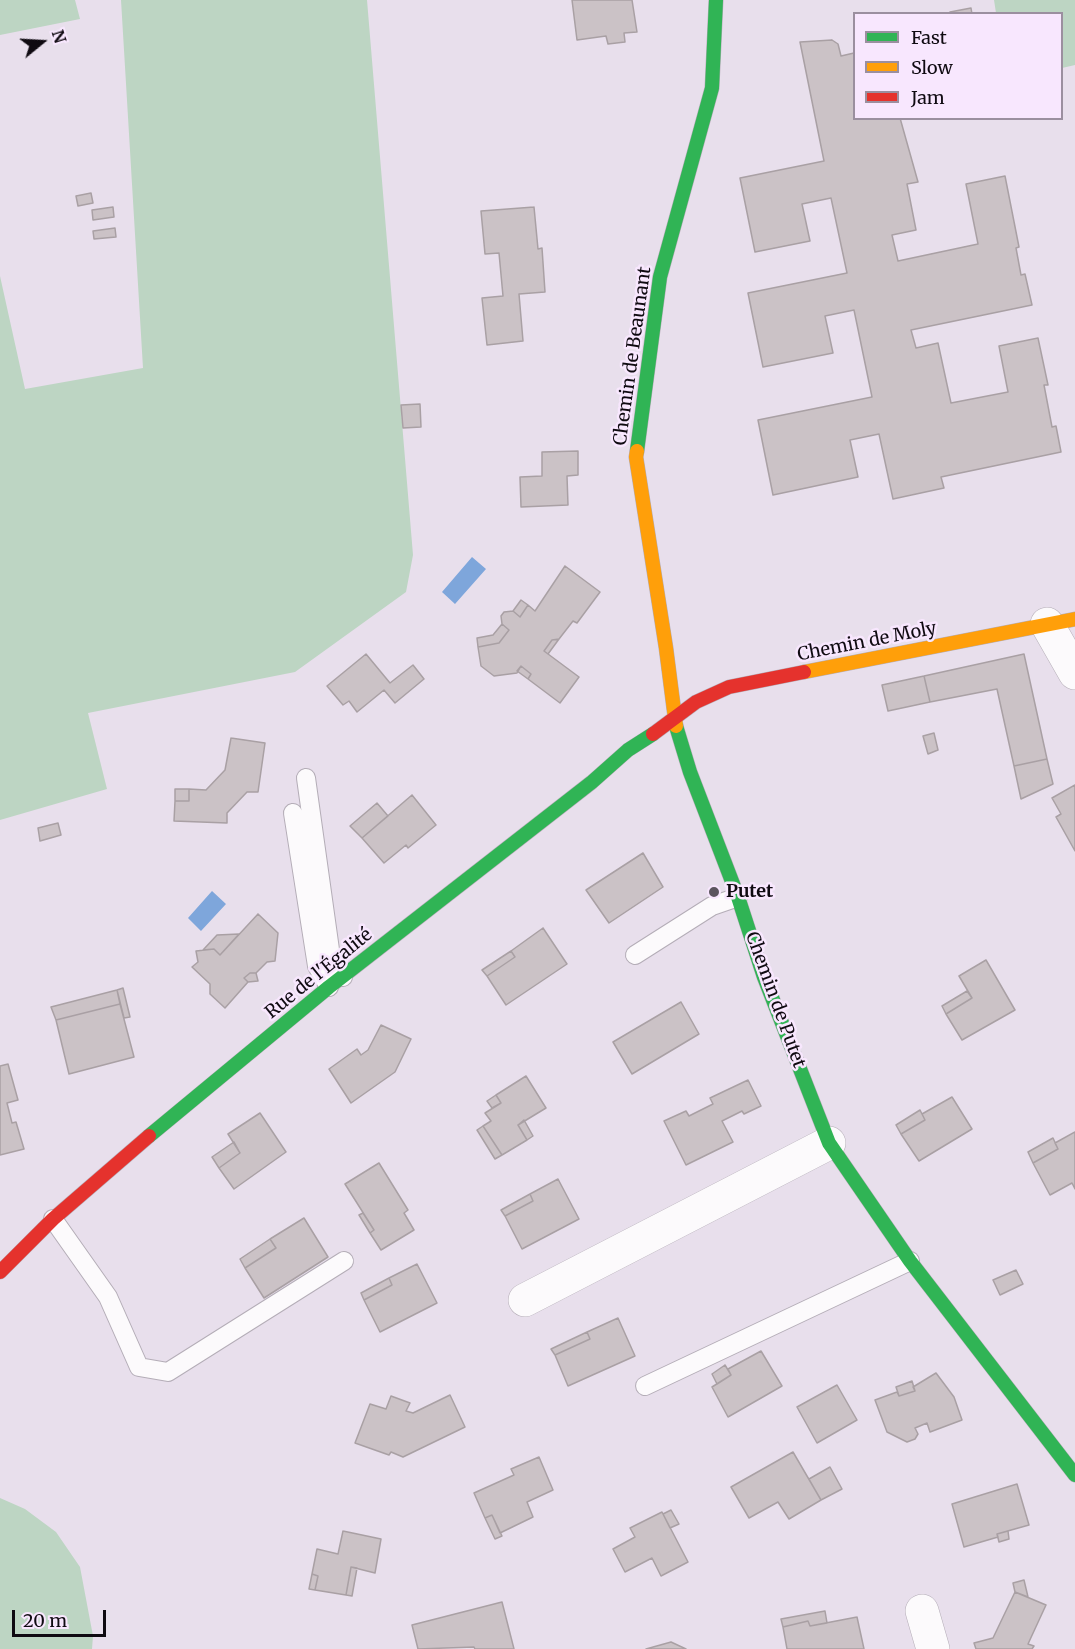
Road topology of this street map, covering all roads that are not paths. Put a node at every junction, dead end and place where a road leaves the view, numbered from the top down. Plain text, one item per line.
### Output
1 (716, 0) edge
2 (1061, 622) edge
3 (1075, 673) edge
4 (674, 720) junction
5 (306, 778) dead end
6 (293, 813) dead end
7 (738, 897) junction
8 (635, 955) dead end
9 (336, 982) junction
10 (829, 1143) junction
11 (53, 1219) junction
12 (344, 1261) dead end
13 (910, 1261) junction
14 (0, 1272) edge
15 (525, 1300) dead end
16 (645, 1386) dead end
17 (1075, 1475) edge
18 (922, 1611) dead end
19 (933, 1649) edge

1 - 4 street, Chemin de Beaunant
2 - 3 street
2 - 4 street, Chemin de Moly
4 - 7 street, Chemin de Putet
4 - 9 street, Rue de l'Égalité
5 - 9 lane
6 - 9 lane
7 - 8 lane
7 - 10 street, Chemin de Putet
9 - 11 street, Rue de l'Égalité
10 - 13 street, Chemin de Putet
10 - 15 street
11 - 12 lane
11 - 14 street, Rue de l'Égalité
13 - 16 lane
13 - 17 street, Chemin de Putet
18 - 19 street

